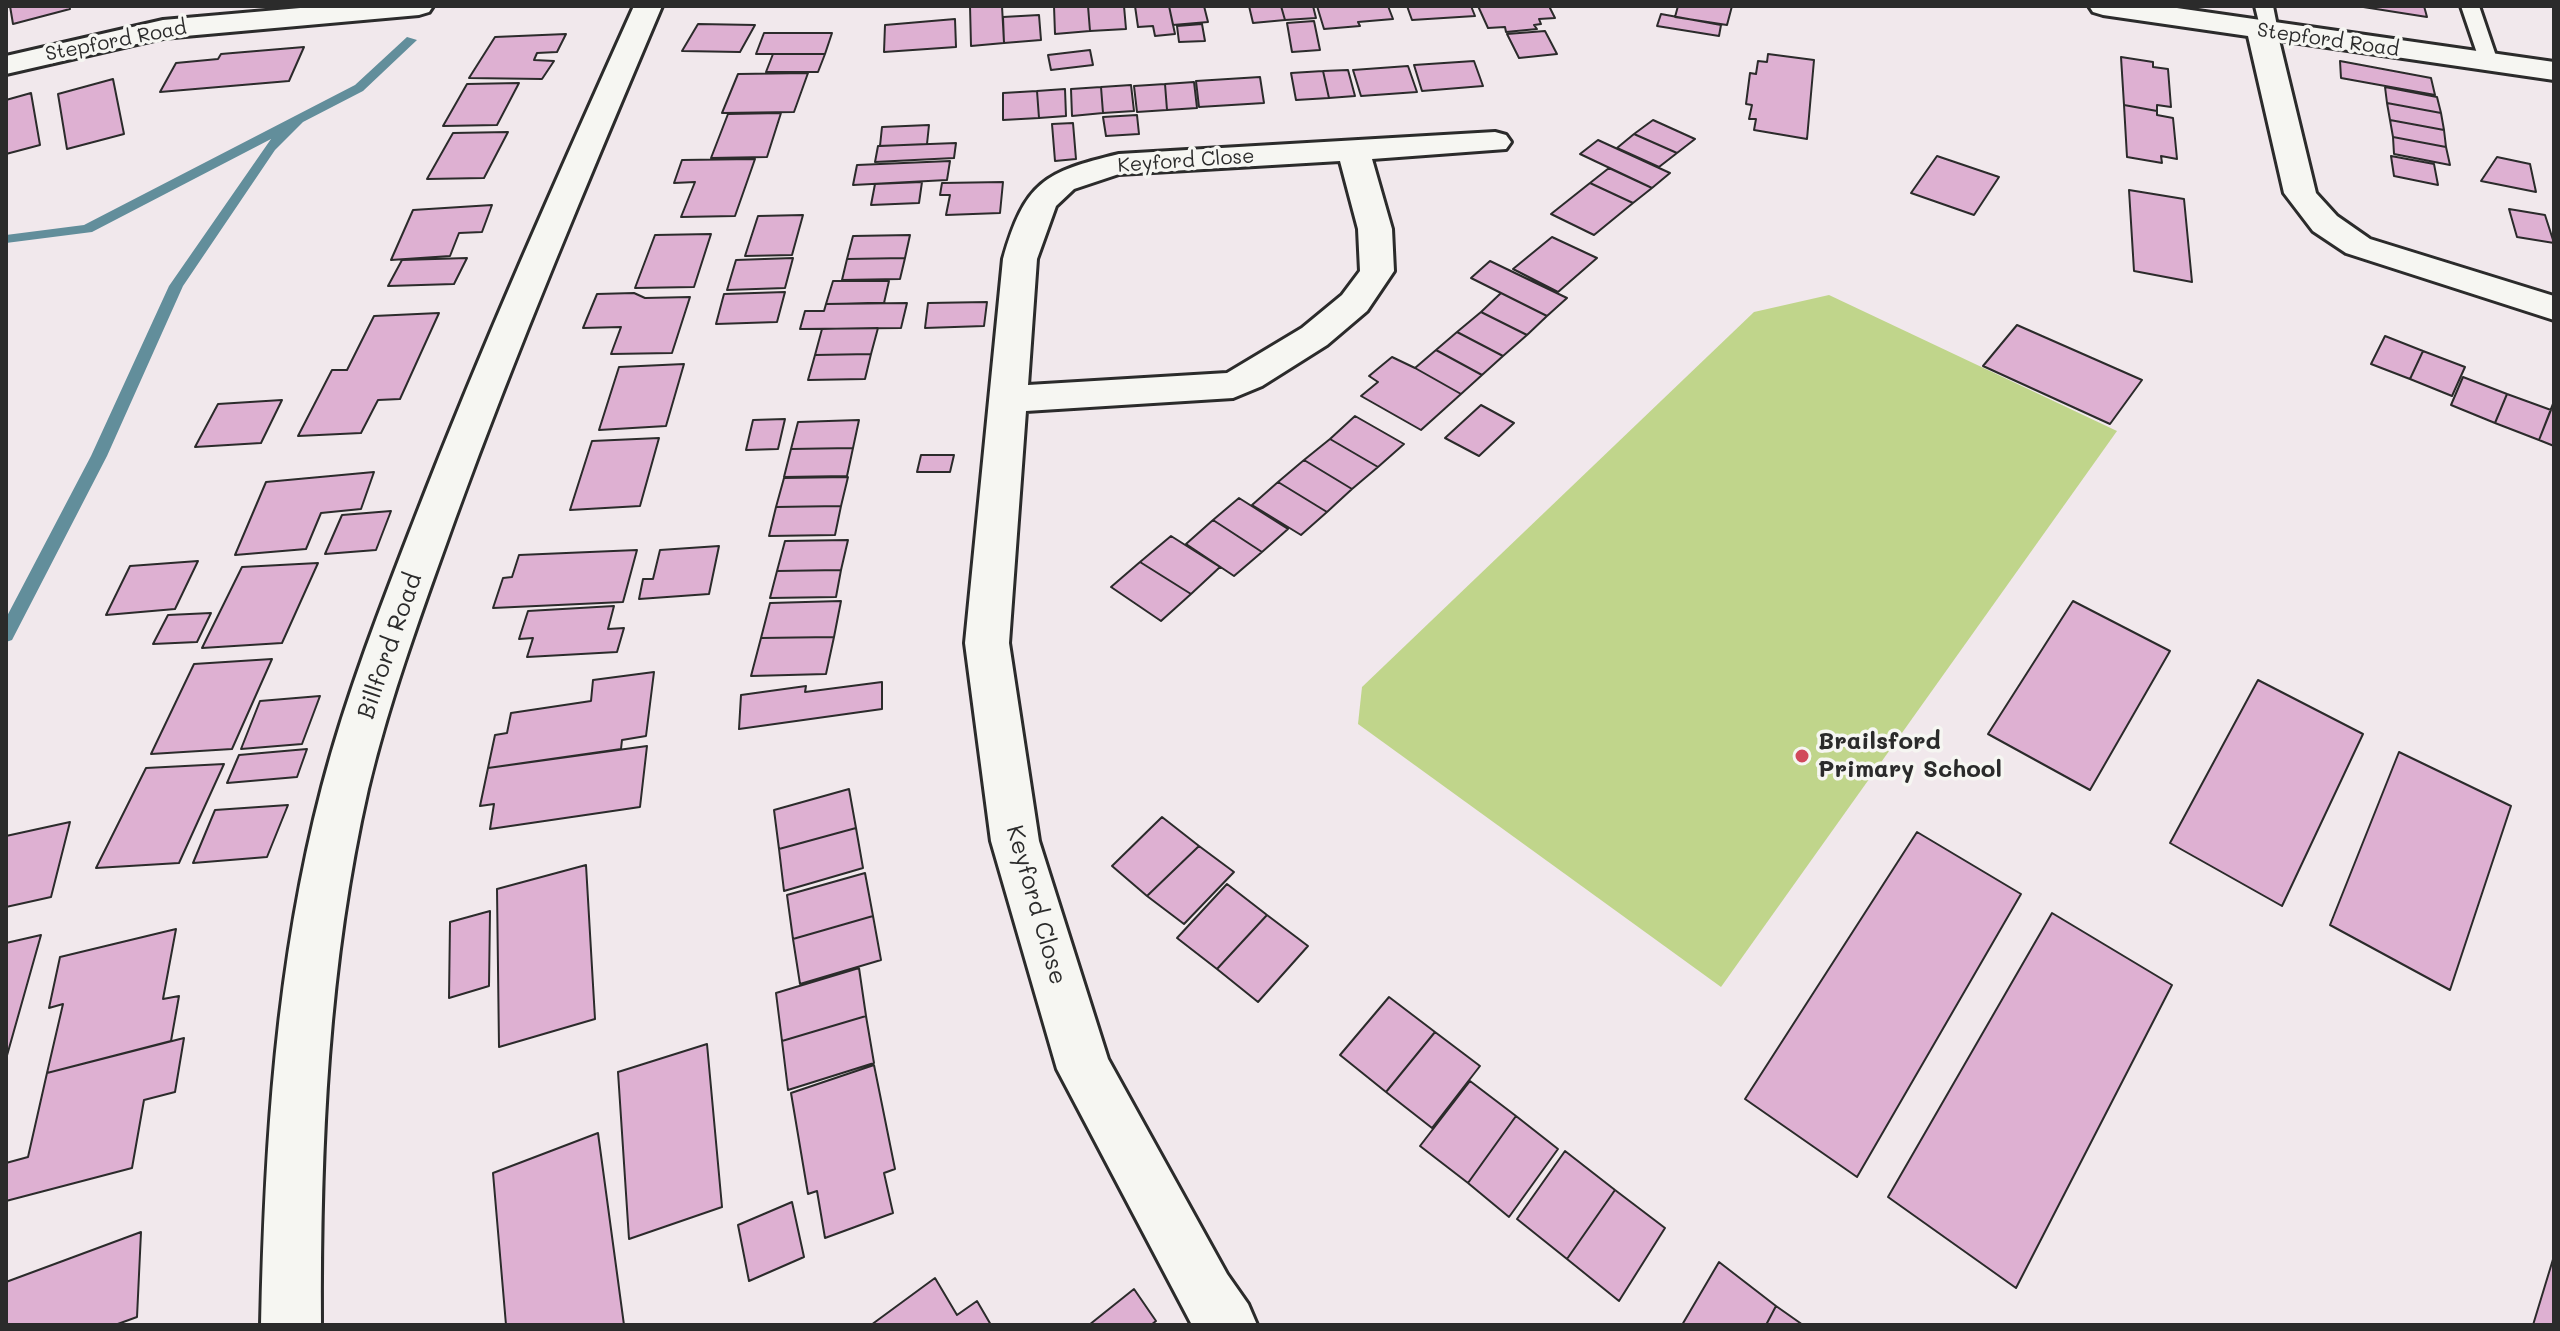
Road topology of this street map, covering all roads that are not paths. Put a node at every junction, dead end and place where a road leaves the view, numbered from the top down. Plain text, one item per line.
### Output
1 (419, 6) edge
2 (648, 6) edge
3 (2103, 6) edge
4 (2470, 6) edge
5 (216, 15) edge
6 (2265, 23) edge
7 (2489, 62) junction
8 (6, 65) edge
9 (2554, 71) edge
10 (1495, 142) dead end
11 (1353, 150) junction
12 (2554, 308) edge
13 (1009, 399) junction
14 (291, 1325) edge
15 (1227, 1325) edge

1 - 5 street, Stepford Road
2 - 14 street, Billford Road
3 - 6 street, Stepford Road
4 - 7 lane
5 - 8 street, Stepford Road
6 - 7 street, Stepford Road
6 - 12 street
7 - 9 street, Stepford Road
10 - 11 street, Keyford Close
11 - 13 street, Keyford Close
11 - 13 street
13 - 15 street, Keyford Close

